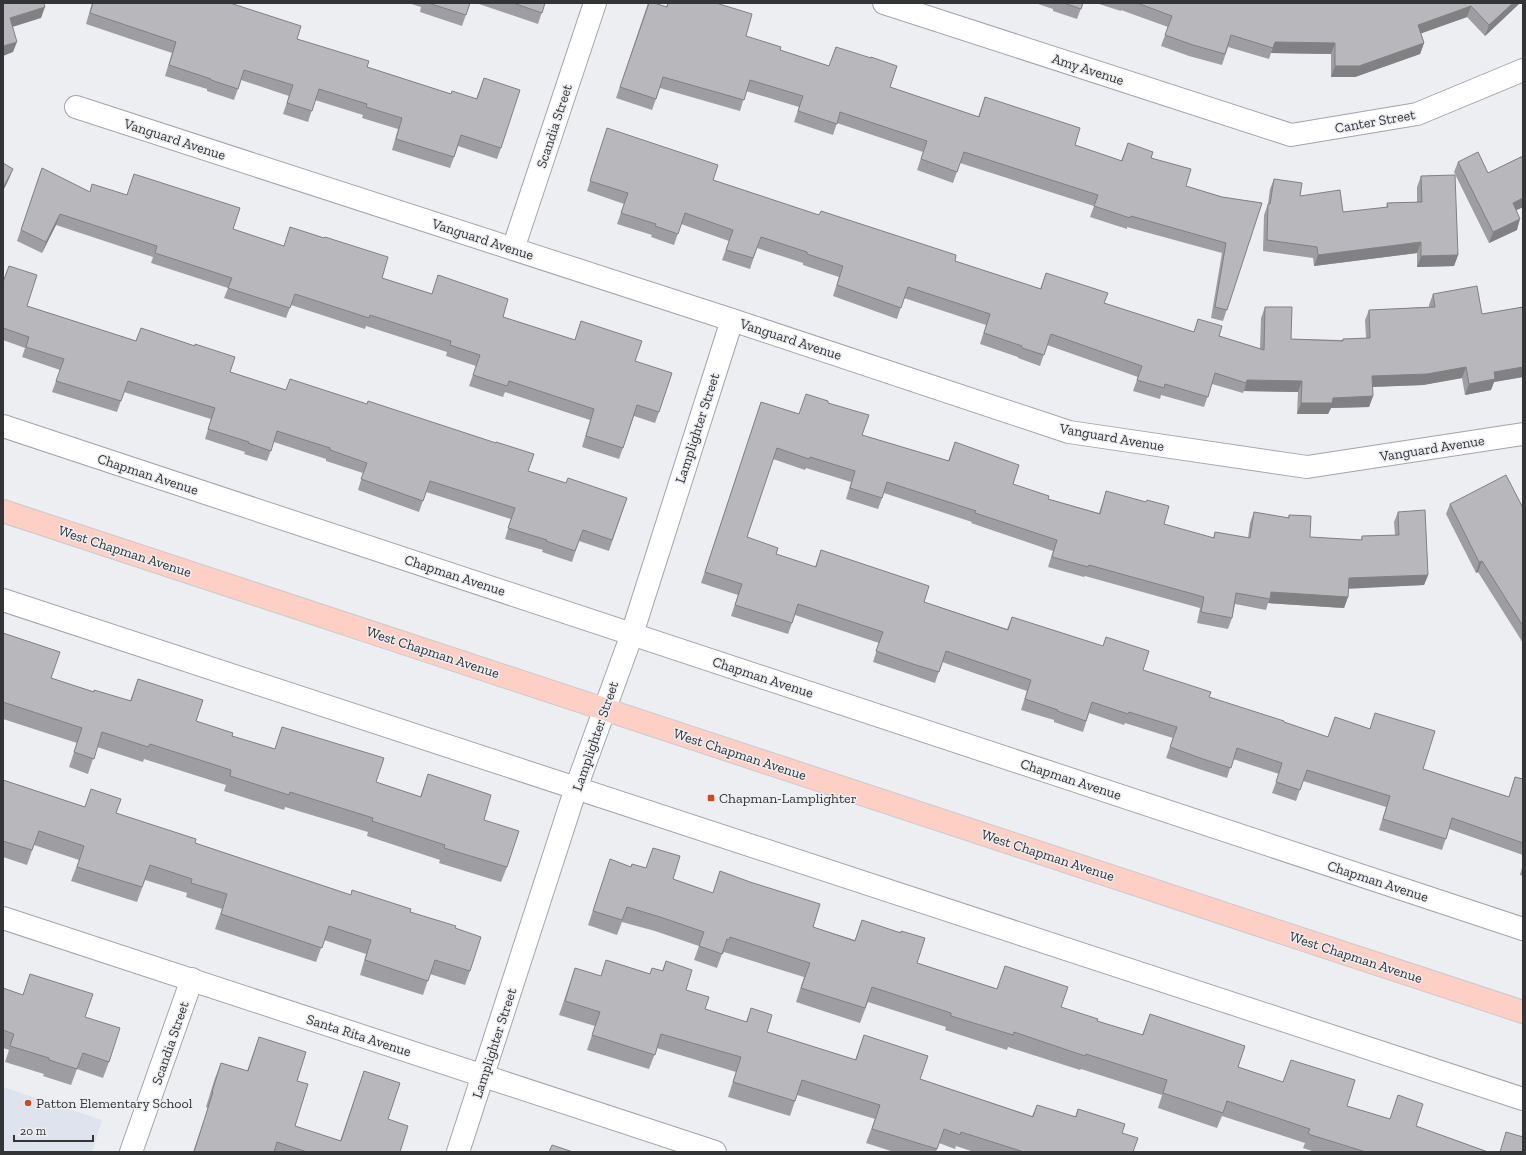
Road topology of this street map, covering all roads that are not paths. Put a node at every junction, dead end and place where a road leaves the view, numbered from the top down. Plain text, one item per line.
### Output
1 (595, 3) edge
2 (884, 3) edge
3 (1523, 70) edge
4 (76, 107) dead end
5 (1291, 135) joint
6 (513, 249) junction
7 (732, 320) junction
8 (3, 426) edge
9 (1523, 434) edge
10 (3, 510) edge
11 (3, 600) edge
12 (632, 634) junction
13 (604, 709) junction
14 (576, 788) junction
15 (3, 918) edge
16 (1523, 928) edge
17 (192, 979) junction
18 (1523, 1012) edge
19 (483, 1076) junction
20 (1523, 1099) edge
21 (131, 1152) edge
22 (458, 1152) edge
23 (715, 1152) edge

1 - 6 street, Scandia Street
2 - 5 street, Amy Avenue
3 - 5 street, Canter Street
4 - 6 street, Vanguard Avenue
6 - 7 street, Vanguard Avenue
7 - 9 street, Vanguard Avenue
7 - 12 street, Lamplighter Street
8 - 12 street, Chapman Avenue
10 - 13 main road, West Chapman Avenue
11 - 14 street
12 - 13 street, Lamplighter Street
12 - 16 street, Chapman Avenue
13 - 14 street, Lamplighter Street
13 - 18 main road, West Chapman Avenue
14 - 19 street, Lamplighter Street
14 - 20 street
15 - 17 street, Santa Rita Avenue
17 - 19 street, Santa Rita Avenue
17 - 21 street, Scandia Street
19 - 22 street, Lamplighter Street
19 - 23 street, Santa Rita Avenue

